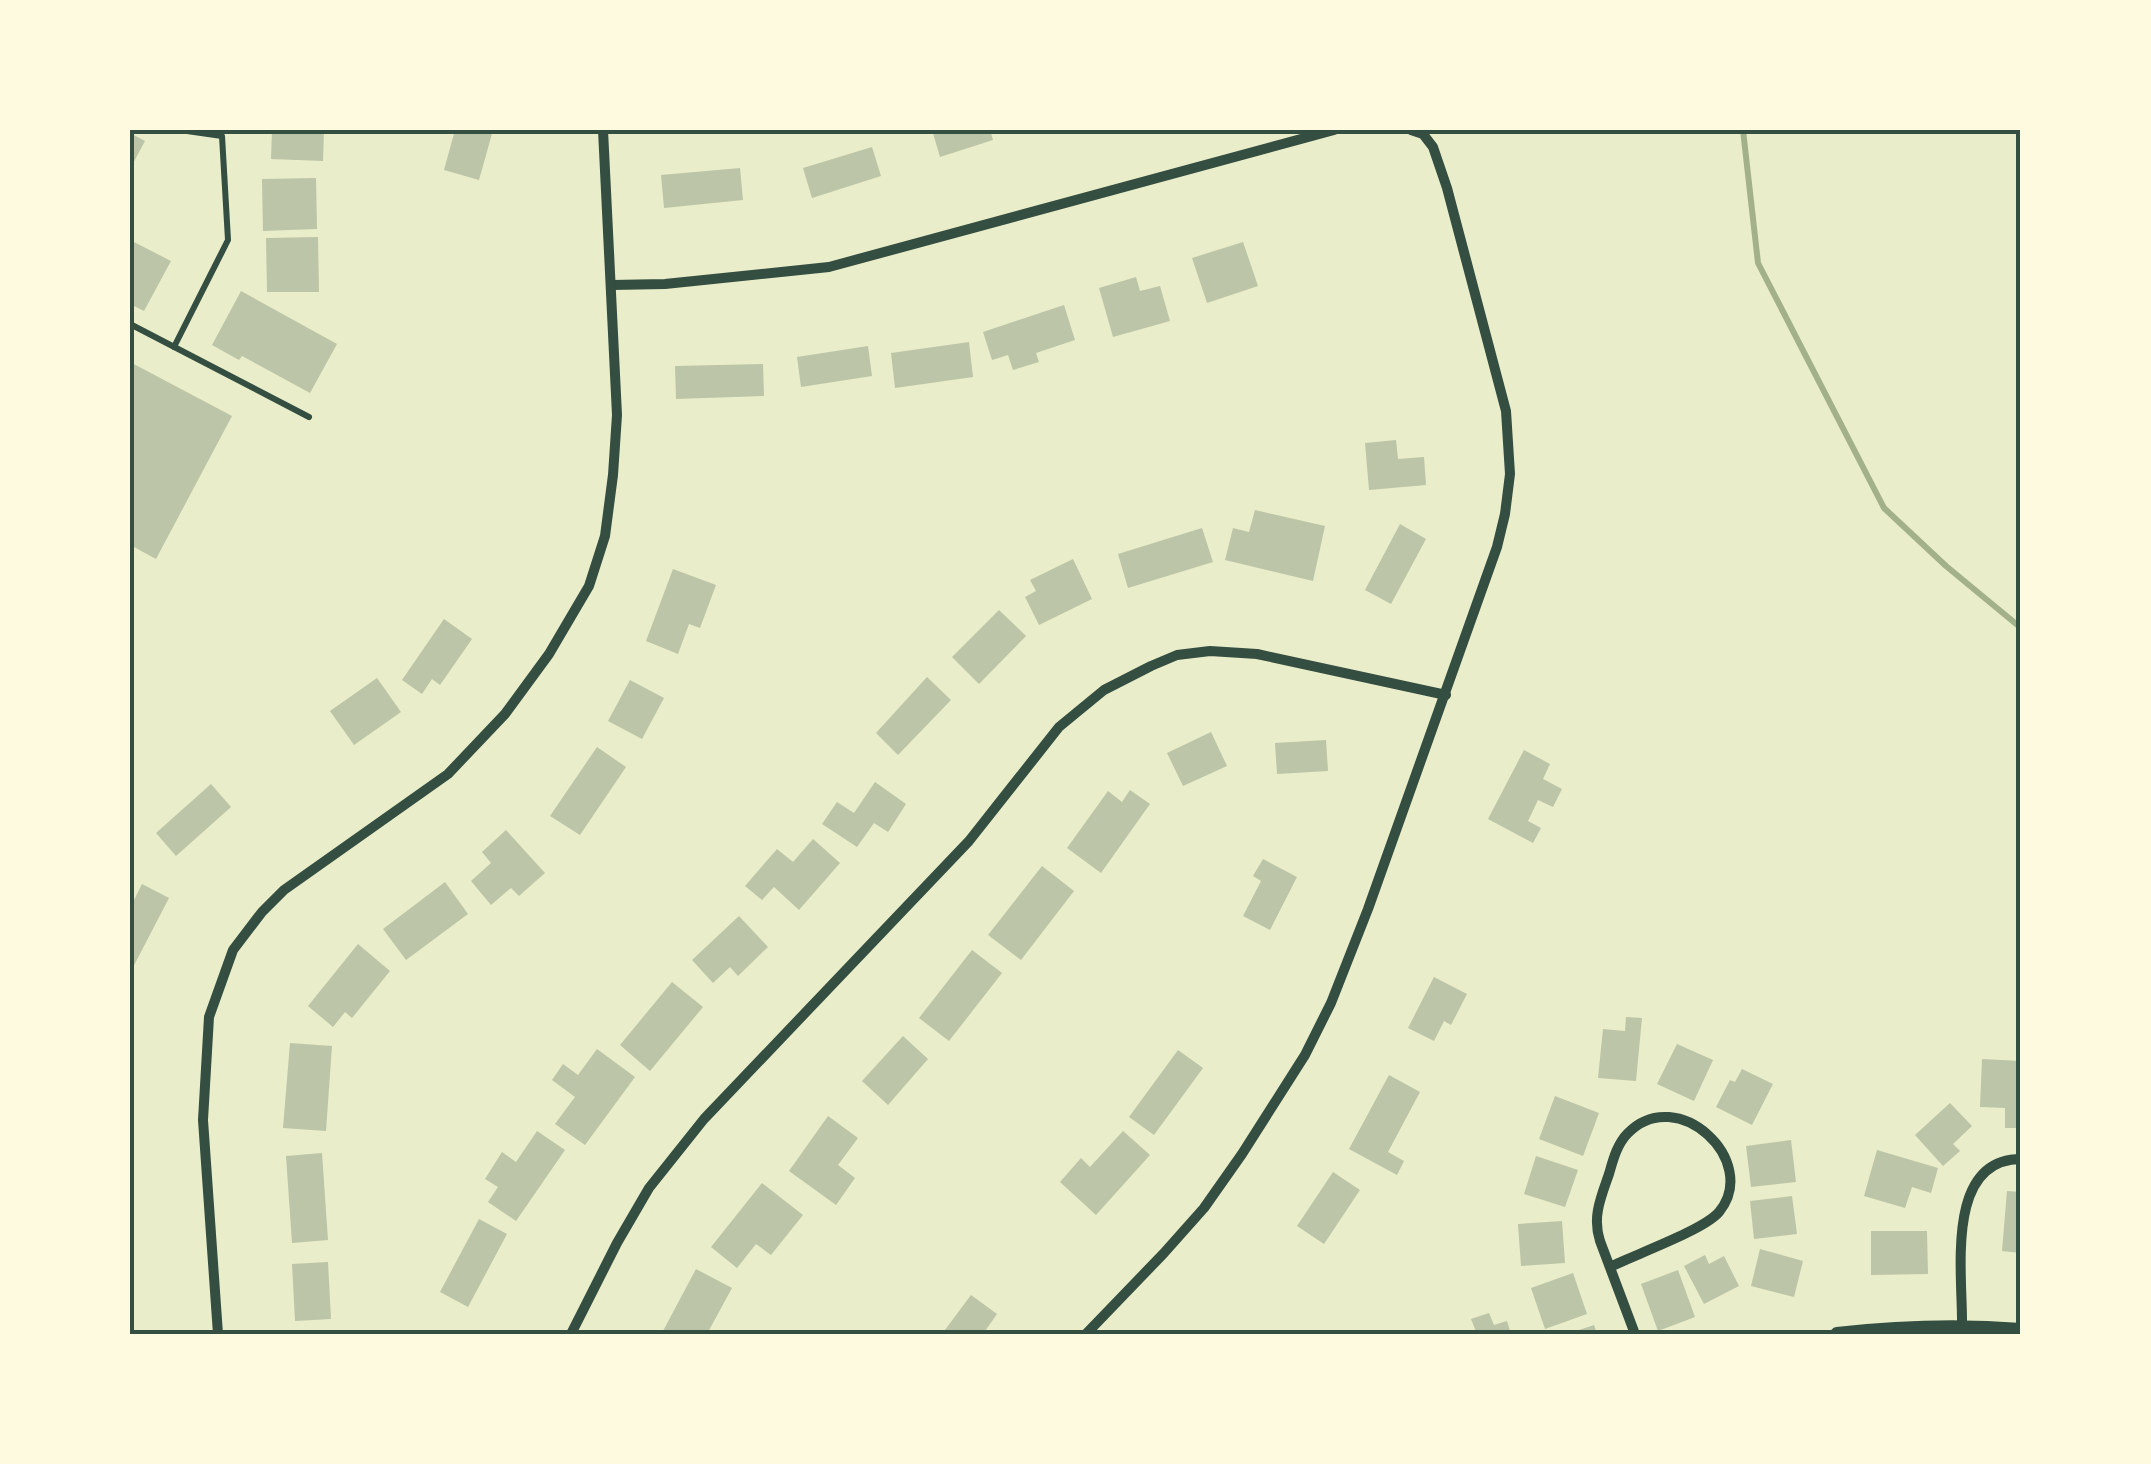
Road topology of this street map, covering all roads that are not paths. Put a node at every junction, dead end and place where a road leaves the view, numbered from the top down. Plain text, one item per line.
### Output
1 (180, 130) edge
2 (602, 130) edge
3 (1334, 130) edge
4 (1412, 130) edge
5 (224, 133) edge
6 (612, 285) junction
7 (130, 324) edge
8 (174, 347) junction
9 (309, 417) dead end
10 (1446, 695) junction
11 (2021, 1159) edge
12 (1610, 1267) junction
13 (1962, 1326) junction
14 (2021, 1330) edge
15 (218, 1334) edge
16 (571, 1334) edge
17 (1086, 1334) edge
18 (1635, 1334) edge
19 (1837, 1334) edge

1 - 5 lane
2 - 6 street
3 - 6 street
4 - 10 street
5 - 8 lane
6 - 15 street
7 - 8 lane
8 - 9 lane
10 - 16 street
10 - 17 street
11 - 13 street
12 - 12 street
12 - 18 street
13 - 14 street
13 - 19 street

